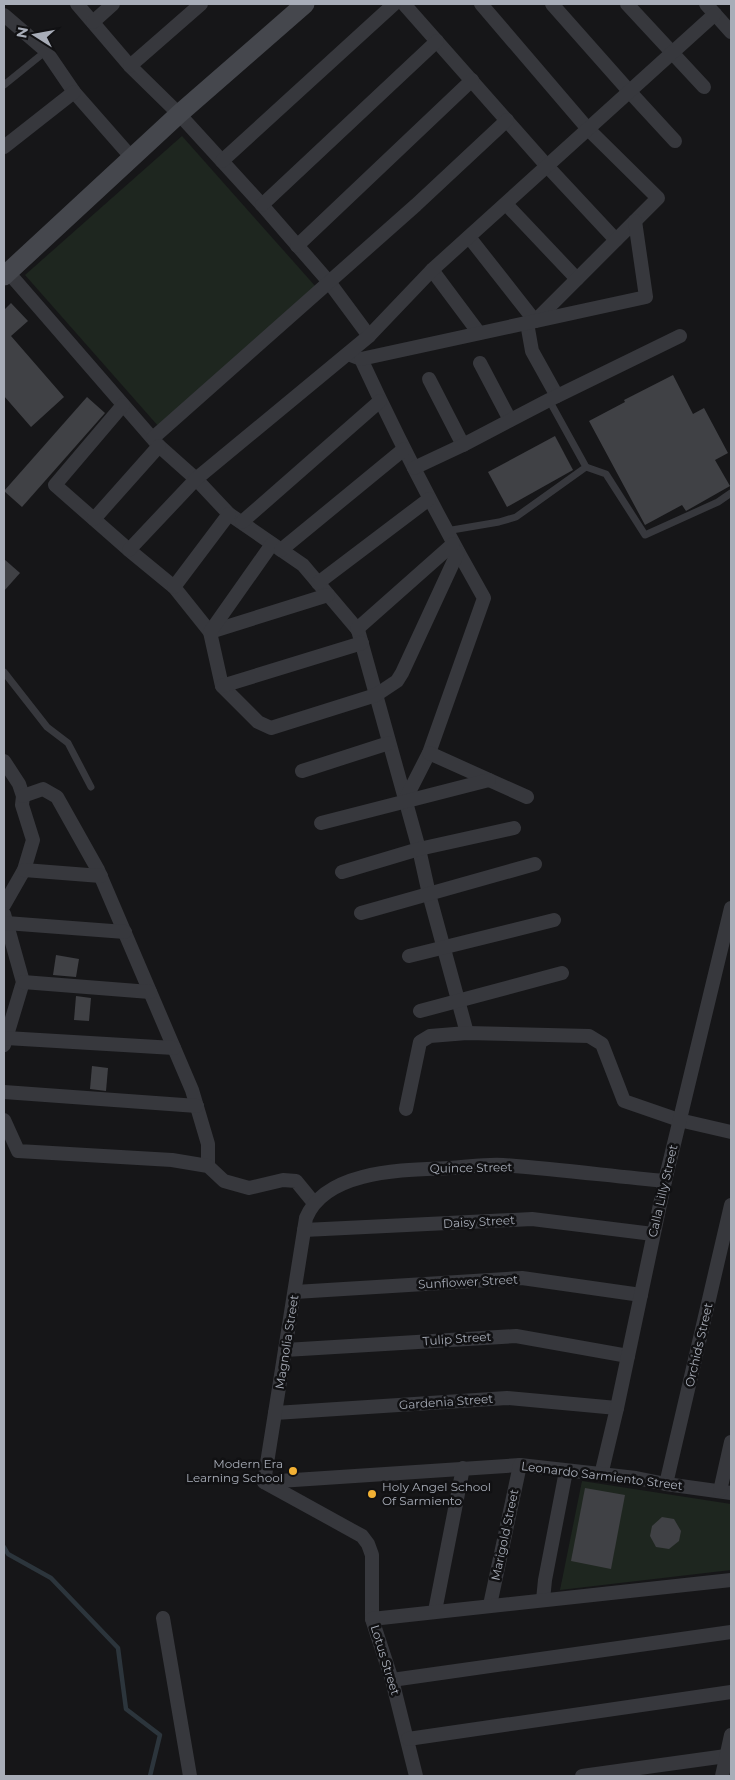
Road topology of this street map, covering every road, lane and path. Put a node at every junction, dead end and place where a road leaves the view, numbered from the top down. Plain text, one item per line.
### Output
1 (76, 4) edge
2 (113, 4) edge
3 (200, 4) edge
4 (305, 4) edge
5 (394, 4) edge
6 (404, 4) edge
7 (481, 4) edge
8 (552, 4) edge
9 (627, 4) edge
10 (710, 9) edge
11 (4, 15) edge
12 (93, 22) junction
13 (731, 32) edge
14 (437, 41) junction
15 (46, 51) junction
16 (672, 52) junction
17 (130, 66) junction
18 (472, 80) junction
19 (4, 85) edge
20 (704, 87) dead end
21 (74, 92) junction
22 (629, 92) junction
23 (179, 114) junction
24 (507, 120) junction
25 (588, 129) junction
26 (675, 141) dead end
27 (4, 147) edge
28 (132, 158) junction
29 (222, 161) junction
30 (547, 166) junction
31 (506, 204) junction
32 (262, 205) junction
33 (635, 221) junction
34 (469, 237) junction
35 (616, 240) junction
36 (297, 246) junction
37 (432, 270) junction
38 (6, 274) edge
39 (577, 279) junction
40 (328, 282) junction
41 (531, 322) junction
42 (479, 333) junction
43 (369, 336) junction
44 (680, 336) dead end
45 (354, 356) junction
46 (480, 363) dead end
47 (429, 379) dead end
48 (553, 398) junction
49 (380, 401) junction
50 (123, 405) junction
51 (510, 420) junction
52 (156, 442) junction
53 (463, 445) junction
54 (404, 449) junction
55 (586, 467) junction
56 (414, 468) junction
57 (196, 479) junction
58 (731, 493) edge
59 (429, 499) junction
60 (229, 514) junction
61 (94, 519) junction
62 (242, 522) junction
63 (446, 531) junction
64 (276, 547) junction
65 (456, 548) junction
66 (129, 550) junction
67 (318, 583) junction
68 (174, 587) junction
69 (328, 595) junction
70 (357, 629) junction
71 (210, 632) junction
72 (362, 643) junction
73 (4, 672) edge
74 (222, 686) junction
75 (376, 695) junction
76 (389, 743) junction
77 (429, 753) junction
78 (4, 761) edge
79 (302, 771) dead end
80 (489, 780) junction
81 (91, 788) dead end
82 (23, 796) junction
83 (527, 797) dead end
84 (405, 800) junction
85 (321, 823) dead end
86 (514, 828) dead end
87 (419, 849) junction
88 (535, 864) dead end
89 (24, 870) junction
90 (342, 872) dead end
91 (101, 876) junction
92 (429, 894) junction
93 (4, 905) edge
94 (731, 908) edge
95 (361, 913) dead end
96 (5, 919) edge
97 (554, 920) dead end
98 (125, 932) junction
99 (444, 949) junction
100 (409, 956) dead end
101 (562, 973) dead end
102 (23, 982) junction
103 (150, 992) junction
104 (458, 1001) junction
105 (420, 1011) dead end
106 (466, 1033) junction
107 (5, 1042) edge
108 (174, 1048) junction
109 (4, 1092) edge
110 (197, 1106) junction
111 (406, 1109) dead end
112 (4, 1120) edge
113 (679, 1120) junction
114 (731, 1132) edge
115 (208, 1166) junction
116 (665, 1182) junction
117 (314, 1203) junction
118 (731, 1205) edge
119 (304, 1230) junction
120 (653, 1234) junction
121 (295, 1292) junction
122 (641, 1295) junction
123 (285, 1350) junction
124 (628, 1356) junction
125 (617, 1408) junction
126 (275, 1413) junction
127 (731, 1442) edge
128 (520, 1465) junction
129 (463, 1468) junction
130 (566, 1471) junction
131 (601, 1475) junction
132 (264, 1482) junction
133 (666, 1484) junction
134 (726, 1492) edge
135 (731, 1580) edge
136 (543, 1600) junction
137 (490, 1605) junction
138 (435, 1611) junction
139 (163, 1618) dead end
140 (372, 1619) junction
141 (731, 1632) edge
142 (392, 1680) junction
143 (731, 1692) edge
144 (731, 1735) edge
145 (408, 1739) junction
146 (726, 1756) junction
147 (190, 1776) edge
148 (416, 1776) edge
149 (582, 1776) edge
150 (722, 1776) edge

1 - 12 street
2 - 12 street
3 - 17 street
4 - 23 street
5 - 29 street
6 - 14 street
7 - 25 street
8 - 22 street
9 - 16 street
10 - 13 street
10 - 16 street
11 - 15 street
12 - 17 street
14 - 18 street
14 - 32 street
15 - 19 lane
15 - 21 street
16 - 20 street
16 - 22 street
17 - 23 street
18 - 24 street
18 - 36 street
21 - 27 street
21 - 28 street
22 - 25 street
22 - 26 street
23 - 28 street
23 - 29 street
24 - 30 street
24 - 40 street
25 - 30 street
25 - 33 street
28 - 38 street
29 - 32 street
30 - 31 street
30 - 35 street
31 - 34 street
31 - 39 street
32 - 36 street
33 - 35 street
33 - 41 street
34 - 37 street
34 - 41 street
35 - 39 street
36 - 40 street
37 - 42 street
37 - 43 street
38 - 50 street
39 - 41 street
40 - 43 street
40 - 52 street
41 - 42 street
41 - 48 street
42 - 45 street
43 - 45 street
44 - 48 street
45 - 49 street
45 - 57 street
46 - 51 street
47 - 53 street
48 - 51 street
48 - 55 lane
49 - 54 street
49 - 62 street
50 - 52 street
50 - 61 street
51 - 53 street
52 - 57 street
52 - 61 street
53 - 56 street
54 - 56 street
54 - 64 street
55 - 58 lane
55 - 63 lane
56 - 59 street
57 - 60 street
57 - 66 street
59 - 63 street
59 - 67 street
60 - 62 street
60 - 68 street
61 - 66 street
62 - 64 street
63 - 65 street
64 - 67 street
64 - 71 street
65 - 70 street
65 - 75 street
65 - 77 street
66 - 68 street
67 - 69 street
68 - 71 street
69 - 70 street
69 - 71 street
70 - 72 street
71 - 74 street
72 - 74 street
72 - 75 street
73 - 81 lane
74 - 75 street
75 - 76 street
76 - 79 street
76 - 84 street
77 - 80 street
77 - 84 street
78 - 82 street
80 - 83 street
80 - 84 street
82 - 89 street
82 - 91 street
84 - 85 street
84 - 87 street
86 - 87 street
87 - 90 street
87 - 92 street
88 - 92 street
89 - 91 street
89 - 93 street
91 - 98 street
92 - 95 street
92 - 99 street
94 - 113 street, Calla Lilly Street
96 - 98 street
96 - 102 street
97 - 99 street
98 - 103 street
99 - 100 street
99 - 104 street
101 - 104 street
102 - 103 street
102 - 107 street
103 - 108 street
104 - 105 street
104 - 106 street
106 - 111 street
106 - 113 street
107 - 108 street
108 - 110 street
109 - 110 street
110 - 115 street
112 - 115 street
113 - 114 street
113 - 116 street, Calla Lilly Street
115 - 117 street
116 - 117 street, Quince Street
116 - 120 street, Calla Lilly Street
117 - 119 street, Magnolia Street
118 - 133 street, Orchids Street
119 - 120 street, Daisy Street
119 - 121 street, Magnolia Street
120 - 122 street, Calla Lilly Street
121 - 122 street, Sunflower Street
121 - 123 street, Magnolia Street
122 - 124 street, Calla Lilly Street
123 - 124 street, Tulip Street
123 - 126 street, Magnolia Street
124 - 125 street, Calla Lilly Street
125 - 126 street, Gardenia Street
125 - 131 street, Calla Lilly Street
126 - 132 street, Magnolia Street
127 - 134 street
128 - 129 street, Leonardo Sarmiento Street
128 - 130 street, Leonardo Sarmiento Street
128 - 137 street, Marigold Street
129 - 132 street, Leonardo Sarmiento Street
129 - 138 street
130 - 131 street, Leonardo Sarmiento Street
130 - 136 street
131 - 133 street, Leonardo Sarmiento Street
132 - 140 street, Lotus Street
133 - 134 street, Leonardo Sarmiento Street
135 - 136 street
136 - 137 street
137 - 138 street
138 - 140 street
139 - 147 street
140 - 142 street, Lotus Street
141 - 142 street
142 - 145 street, Lotus Street
143 - 145 street
144 - 146 street
145 - 148 street, Lotus Street
146 - 149 street
146 - 150 street

